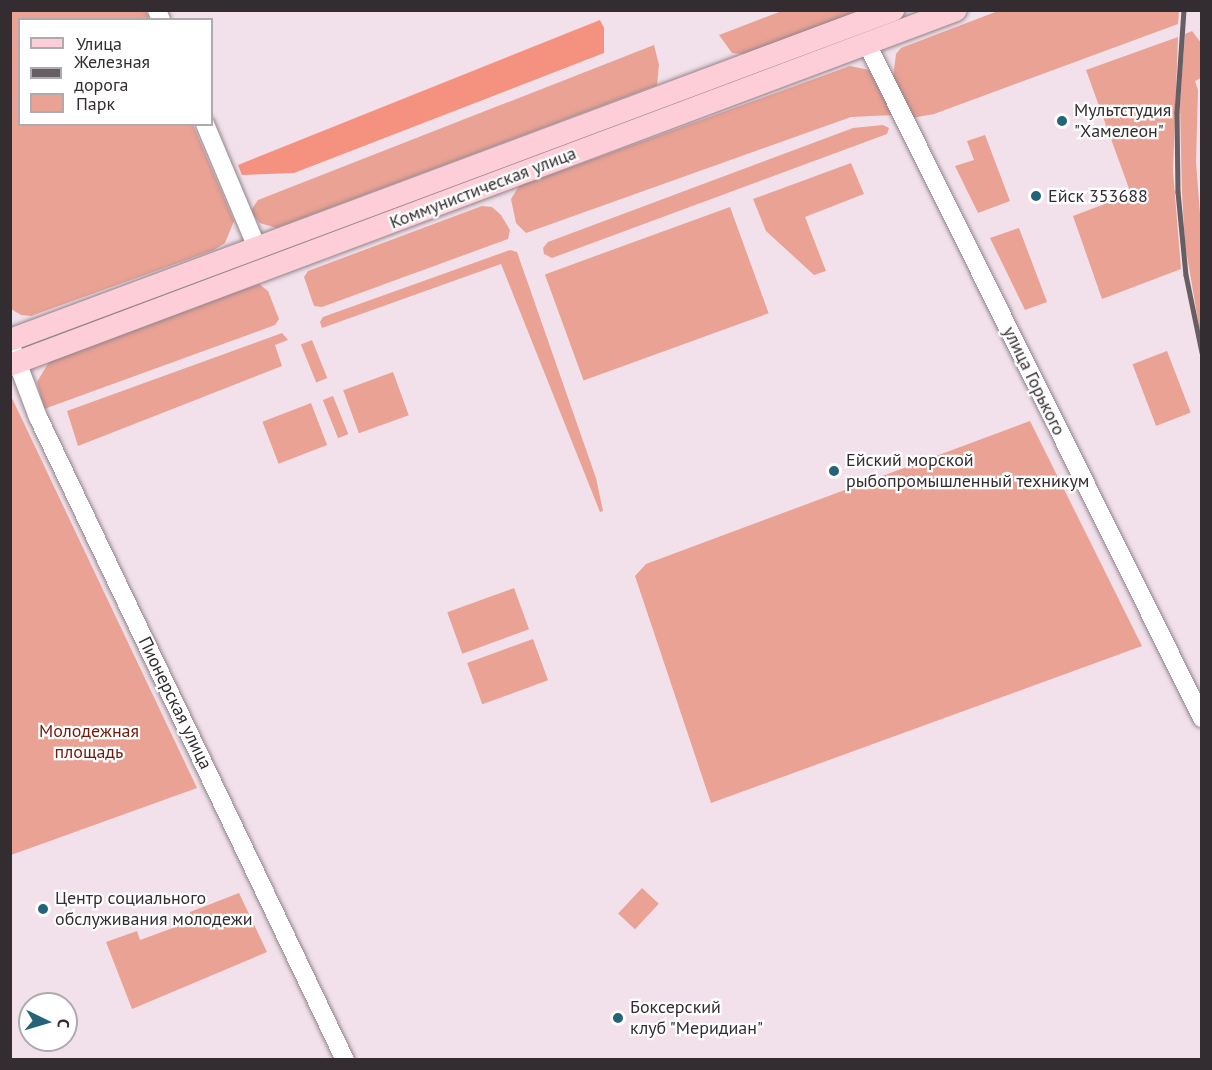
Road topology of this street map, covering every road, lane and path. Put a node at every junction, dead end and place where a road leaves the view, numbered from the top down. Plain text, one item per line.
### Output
1 (893, 10) edge
2 (957, 10) edge
3 (867, 44) junction
4 (206, 126) edge
5 (257, 248) junction
6 (12, 353) edge
7 (1202, 718) edge
8 (345, 1059) edge

1 - 5 main road, Коммунистическая улица
2 - 3 main road, Коммунистическая улица
3 - 6 main road, Коммунистическая улица
3 - 7 street, улица Горького
4 - 5 street
5 - 6 main road, Коммунистическая улица
6 - 8 street, Пионерская улица

